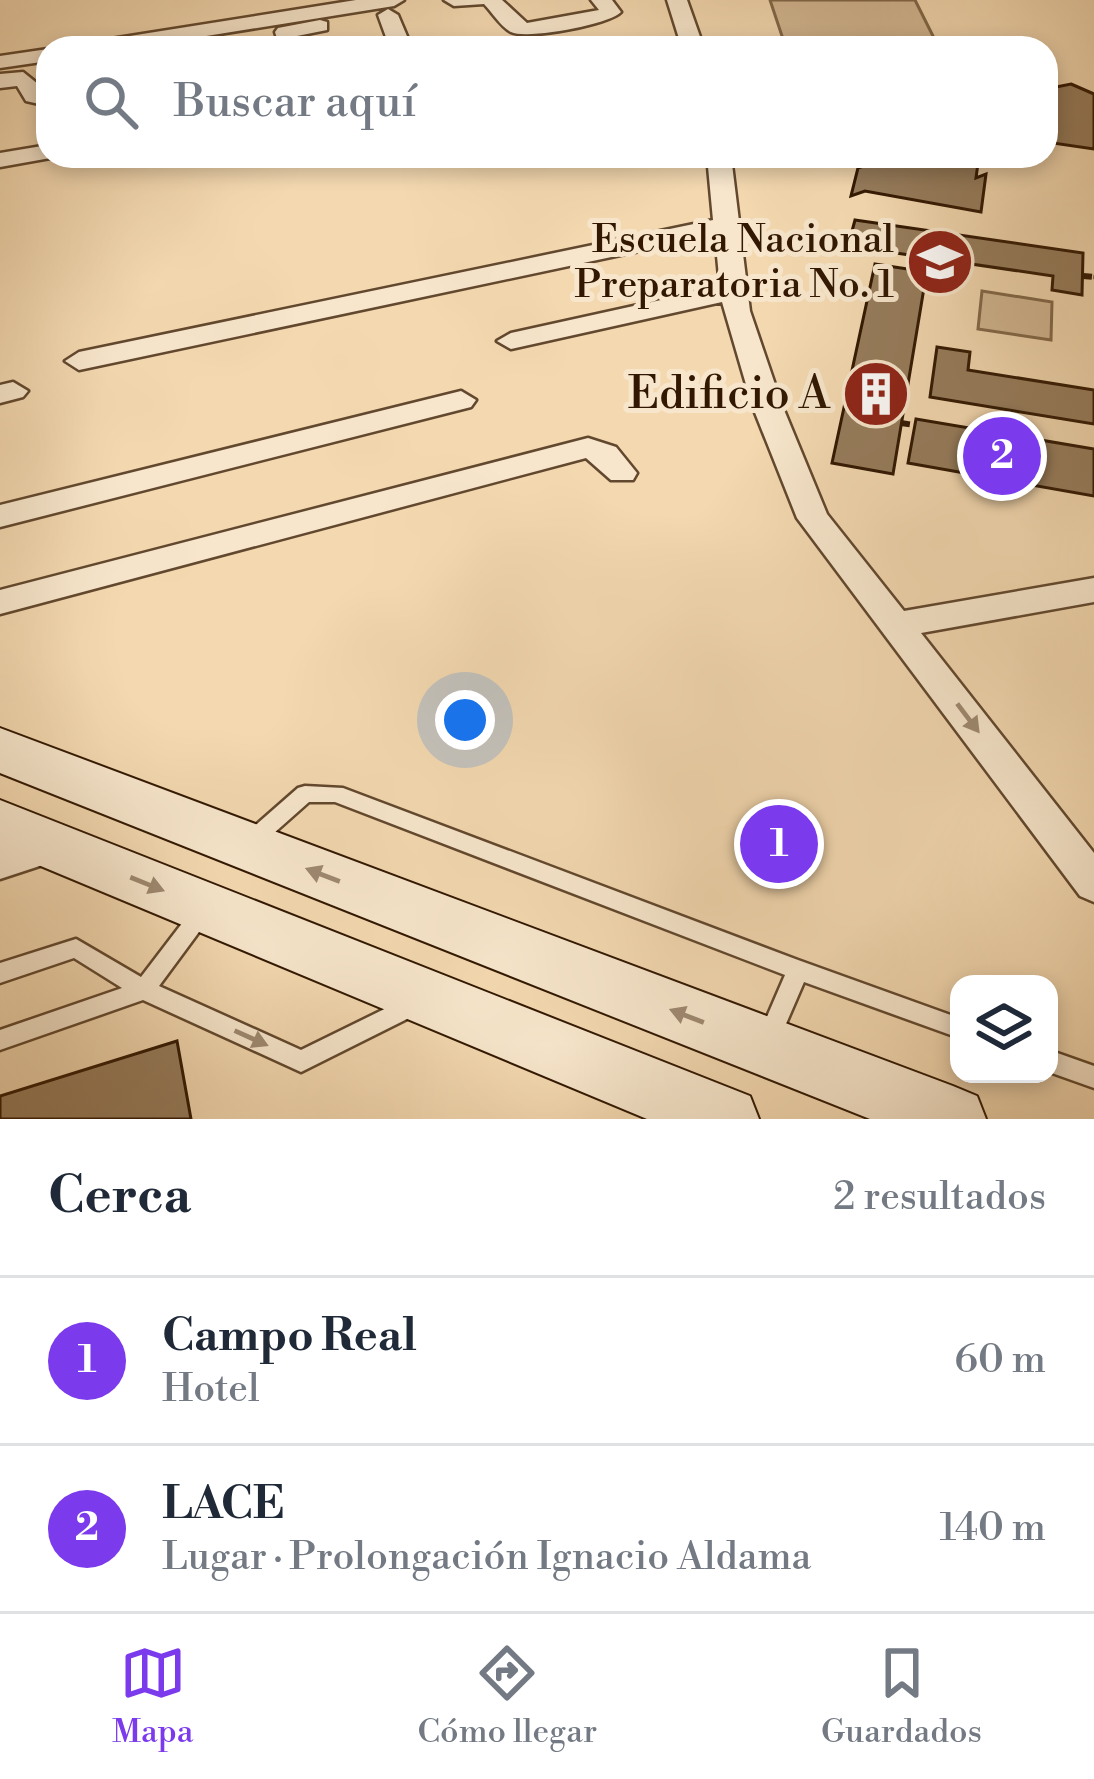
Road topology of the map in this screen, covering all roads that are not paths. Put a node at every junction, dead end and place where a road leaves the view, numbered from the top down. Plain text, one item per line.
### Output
1 (239, 0) edge
2 (454, 0) edge
3 (477, 0) edge
4 (491, 0) edge
5 (601, 0) edge
6 (677, 0) edge
7 (391, 7) edge
8 (417, 10) dead end
9 (251, 23) junction
10 (168, 36) edge
11 (286, 36) edge
12 (685, 36) edge
13 (36, 57) edge
14 (0, 62) edge
15 (0, 81) edge
16 (36, 96) edge
17 (36, 154) edge
18 (0, 160) edge
19 (721, 168) edge
20 (725, 225) junction
21 (732, 292) junction
22 (511, 341) dead end
23 (79, 361) dead end
24 (461, 400) dead end
25 (622, 473) dead end
26 (0, 516) edge
27 (1094, 590) edge
28 (0, 602) edge
29 (897, 625) junction
30 (0, 750) edge
31 (18, 844) edge
32 (246, 845) junction
33 (1094, 884) edge
34 (205, 908) junction
35 (798, 970) junction
36 (0, 974) edge
37 (600, 982) junction
38 (145, 990) junction
39 (428, 998) junction
40 (950, 1025) edge
41 (0, 1040) edge
42 (765, 1047) junction
43 (556, 1050) junction
44 (1058, 1064) edge
45 (1094, 1077) edge
46 (726, 1119) edge
47 (953, 1119) edge

1 - 9 street
2 - 3 street
4 - 5 street
6 - 12 street
7 - 8 street
7 - 9 street
7 - 11 street
9 - 10 street
13 - 14 street
15 - 16 street
17 - 18 street
19 - 20 street
20 - 21 street
20 - 23 street
21 - 22 street
21 - 29 street
24 - 26 street
25 - 28 street
27 - 29 street
29 -> 33 street
30 - 32 main road
31 -> 34 main road
32 - 35 lane
37 -> 32 main road
34 - 38 lane
34 - 39 main road
35 - 40 lane
35 - 42 lane
36 - 38 lane
42 -> 37 main road
37 - 43 main road
38 -> 39 lane
38 - 41 lane
39 - 43 main road
42 - 47 main road
43 - 46 main road
44 - 45 lane

